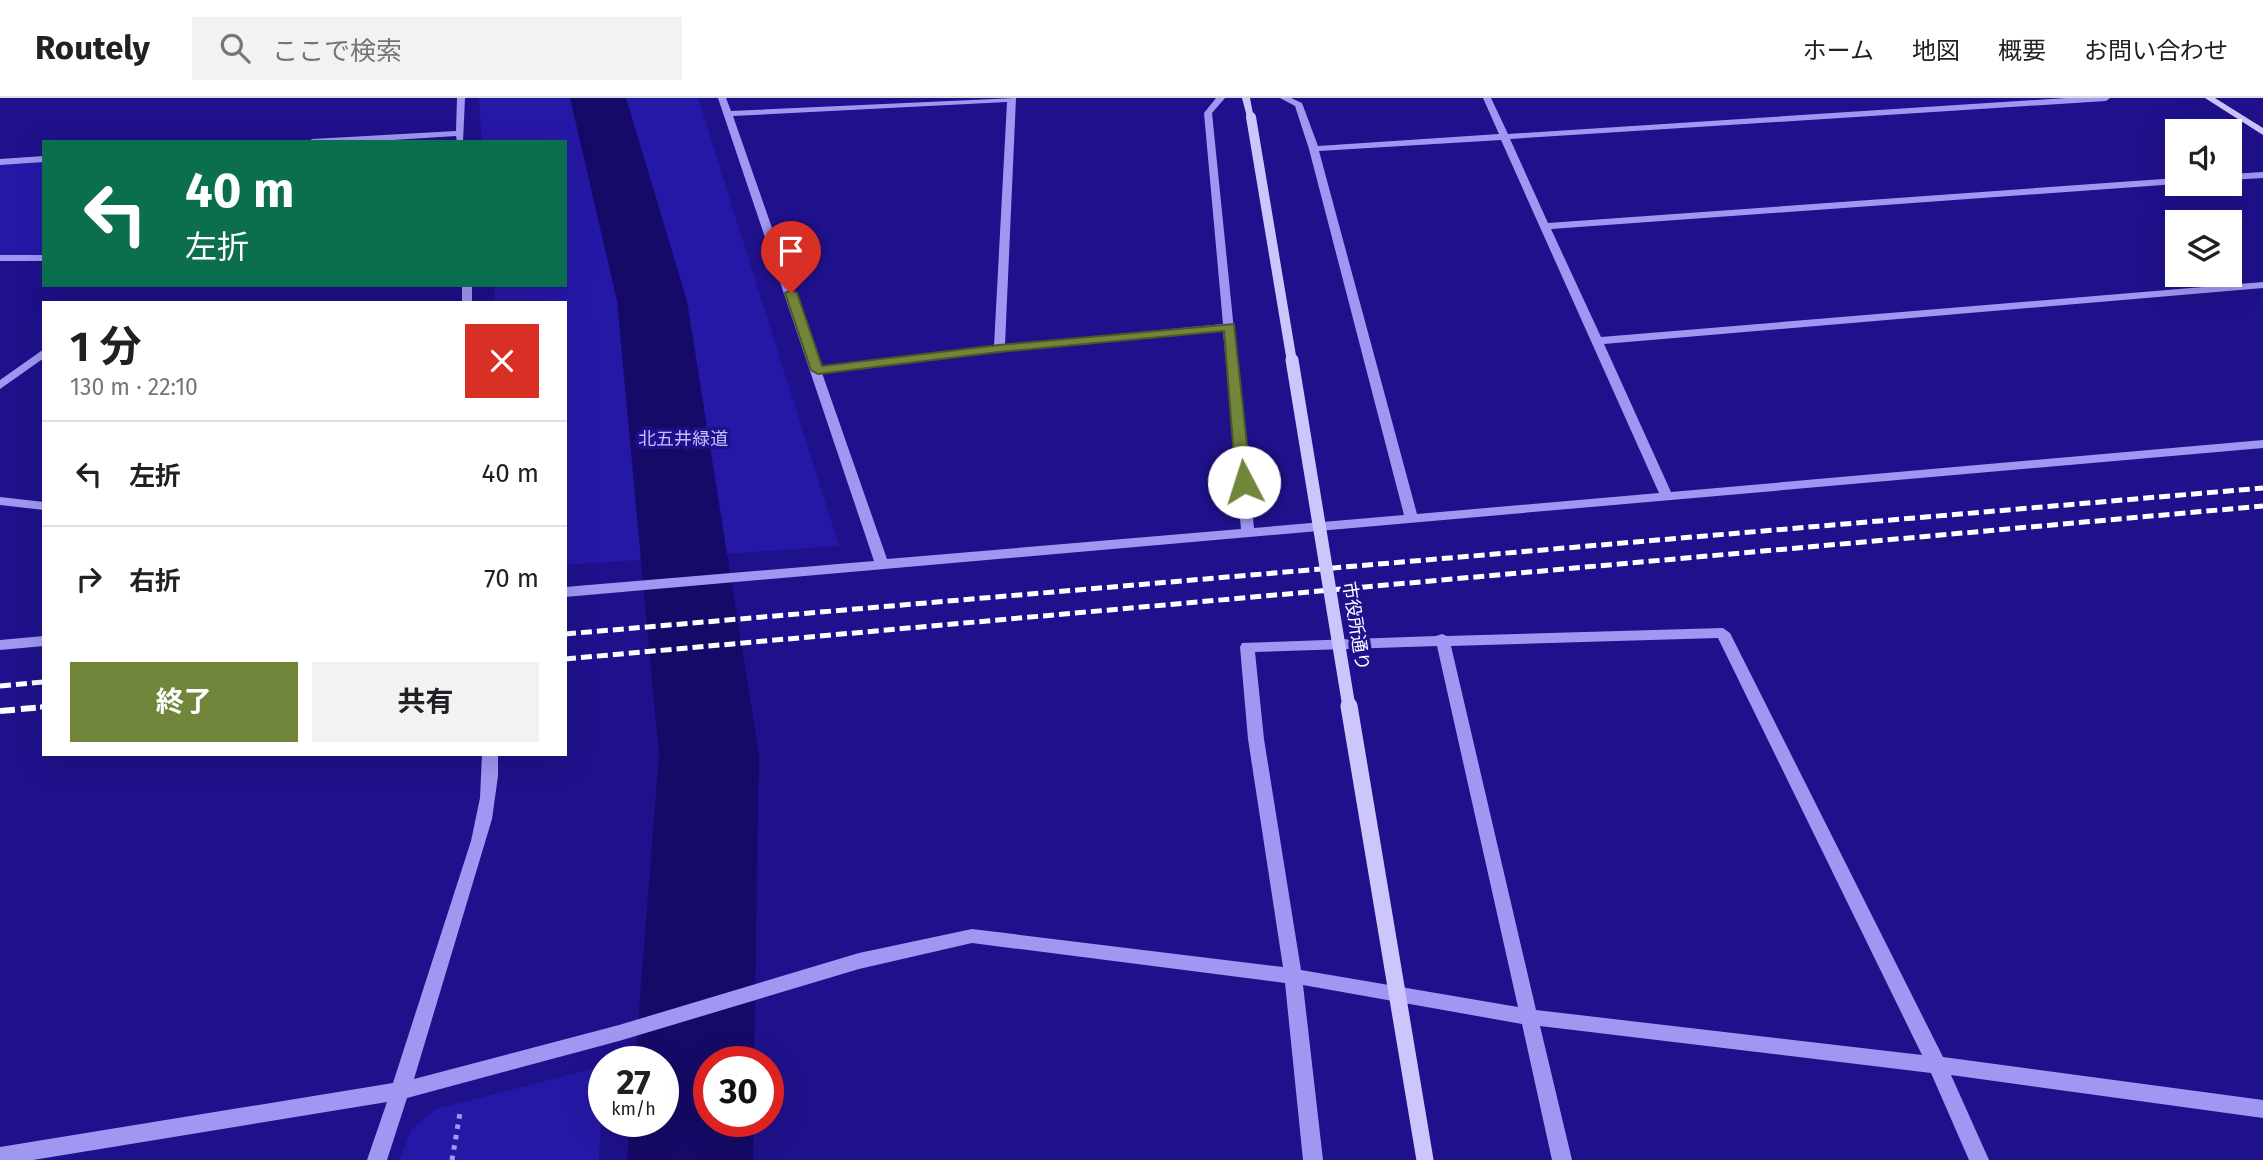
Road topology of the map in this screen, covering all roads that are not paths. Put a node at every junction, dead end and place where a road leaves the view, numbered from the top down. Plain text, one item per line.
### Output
1 (461, 98) edge
2 (722, 98) edge
3 (1012, 98) edge
4 (1221, 98) edge
5 (1246, 98) edge
6 (1284, 98) edge
7 (1487, 98) edge
8 (1891, 98) edge
9 (2106, 98) edge
10 (2209, 98) edge
11 (1908, 111) junction
12 (728, 114) junction
13 (2263, 132) edge
14 (460, 137) edge
15 (1505, 138) junction
16 (375, 140) edge
17 (1314, 149) junction
18 (42, 159) edge
19 (0, 162) edge
20 (2263, 174) edge
21 (2242, 176) edge
22 (2165, 182) edge
23 (1545, 226) junction
24 (0, 258) edge
25 (42, 258) edge
26 (2263, 285) edge
27 (1230, 327) junction
28 (1597, 341) junction
29 (999, 349) junction
30 (42, 354) edge
31 (818, 370) junction
32 (0, 386) edge
33 (2263, 444) edge
34 (1667, 496) junction
35 (0, 501) edge
36 (42, 506) edge
37 (1412, 519) junction
38 (1248, 534) junction
39 (883, 566) junction
40 (567, 592) edge
41 (1442, 639) junction
42 (42, 642) edge
43 (0, 645) edge
44 (490, 756) edge
45 (1293, 976) junction
46 (1529, 1017) junction
47 (1937, 1065) junction
48 (401, 1091) junction
49 (2263, 1109) edge
50 (0, 1156) edge
51 (377, 1160) edge
52 (1313, 1160) edge
53 (1425, 1160) edge
54 (1562, 1160) edge
55 (1979, 1160) edge

1 - 14 street
2 - 12 street
3 - 12 street
3 - 29 street
4 - 27 street
5 - 53 street, 市役所通り, bridge
6 - 17 street
7 - 15 street
8 - 11 street
9 - 11 street
10 - 13 street
11 - 15 street
12 - 31 street
14 - 16 street
15 - 17 street
15 - 23 street
17 - 37 street
18 - 19 street
20 - 21 street
22 - 23 street
23 - 28 street
24 - 25 street
26 - 28 street
27 - 29 street
27 - 38 street
28 - 34 street
29 - 31 street
30 - 32 street
31 - 39 street
33 - 34 street
34 - 37 street
35 - 36 street
37 - 38 street
38 - 39 street
39 - 40 street
41 - 45 street
41 - 46 street
41 - 47 street
42 - 43 street
44 - 48 street
45 - 46 street
45 - 48 street
45 - 52 street
46 - 47 street
46 - 54 street
47 - 49 street
47 - 55 street
48 - 50 street
48 - 51 street

